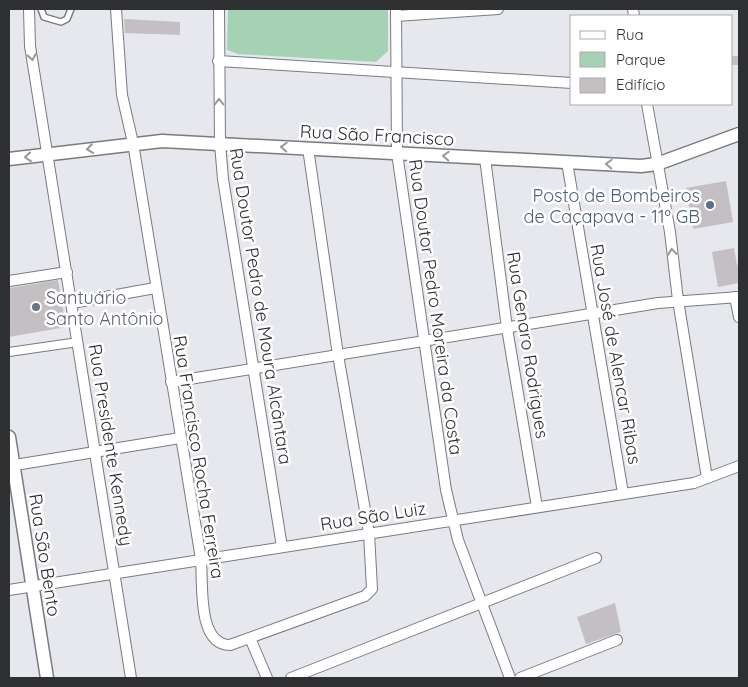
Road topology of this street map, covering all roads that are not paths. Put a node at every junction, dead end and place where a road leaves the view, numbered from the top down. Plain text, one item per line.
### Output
1 (29, 9) edge
2 (41, 9) edge
3 (71, 9) edge
4 (116, 9) edge
5 (219, 9) edge
6 (498, 9) edge
7 (396, 12) edge
8 (218, 61) junction
9 (396, 74) junction
10 (570, 83) edge
11 (647, 105) edge
12 (739, 134) edge
13 (133, 143) junction
14 (220, 144) junction
15 (308, 148) junction
16 (397, 153) junction
17 (48, 156) junction
18 (485, 158) junction
19 (9, 159) edge
20 (567, 162) junction
21 (657, 164) junction
22 (67, 272) junction
23 (9, 281) edge
24 (155, 288) junction
25 (737, 297) edge
26 (678, 300) junction
27 (72, 303) junction
28 (592, 314) junction
29 (739, 317) edge
30 (508, 328) junction
31 (78, 342) junction
32 (424, 342) junction
33 (9, 352) edge
34 (338, 355) junction
35 (252, 369) junction
36 (171, 382) junction
37 (9, 436) edge
38 (180, 438) junction
39 (96, 451) junction
40 (11, 466) edge
41 (739, 466) edge
42 (707, 478) junction
43 (623, 493) junction
44 (537, 507) junction
45 (453, 519) junction
46 (369, 533) junction
47 (282, 547) junction
48 (596, 558) dead end
49 (201, 559) junction
50 (115, 573) junction
51 (32, 586) junction
52 (9, 590) edge
53 (482, 603) junction
54 (250, 638) junction
55 (616, 640) dead end
56 (47, 678) edge
57 (131, 678) edge
58 (267, 678) edge
59 (291, 678) edge
60 (510, 678) edge
61 (520, 678) edge

1 -> 17 street, Rua Presidente Kennedy
2 - 3 lane
4 - 13 street, Rua Francisco Rocha Ferreira
5 - 8 street, Rua Doutor Pedro de Moura Alcântara
6 - 7 street
7 - 9 street, Rua Doutor Pedro Moreira da Costa
8 - 9 street
14 -> 8 street, Rua Doutor Pedro de Moura Alcântara
9 - 10 street
9 - 16 street, Rua Doutor Pedro Moreira da Costa
11 - 21 street
12 - 21 street, Rua São Francisco
13 - 14 street, Rua São Francisco
13 -> 17 street, Rua São Francisco
13 - 24 street, Rua Francisco Rocha Ferreira
15 -> 14 street, Rua São Francisco
14 - 35 street, Rua Doutor Pedro de Moura Alcântara
15 - 16 street, Rua São Francisco
15 - 34 street
18 -> 16 street, Rua São Francisco
16 - 32 street, Rua Doutor Pedro Moreira da Costa
17 -> 19 street, Rua São Francisco
17 - 22 street, Rua Presidente Kennedy
18 - 20 street, Rua São Francisco
18 - 30 street, Rua Genaro Rodrigues
21 -> 20 street, Rua São Francisco
20 - 28 street, Rua José de Alencar Ribas
26 -> 21 street
22 - 23 street
22 - 27 street, Rua Presidente Kennedy
24 - 27 street
24 - 36 street, Rua Francisco Rocha Ferreira
25 - 26 street
25 - 29 street
26 - 28 street
26 - 42 street
27 - 31 street, Rua Presidente Kennedy
28 - 30 street
28 - 43 street, Rua José de Alencar Ribas
30 - 32 street
30 - 44 street, Rua Genaro Rodrigues
31 - 33 street
31 - 39 street, Rua Presidente Kennedy
32 - 34 street
32 - 45 street, Rua Doutor Pedro Moreira da Costa
34 - 35 street
34 - 46 street
35 - 36 street
35 - 47 street, Rua Doutor Pedro de Moura Alcântara
36 - 38 street, Rua Francisco Rocha Ferreira
37 - 40 street, Rua São Bento
38 - 39 street
38 - 49 street, Rua Francisco Rocha Ferreira
39 - 40 street
39 - 50 street, Rua Presidente Kennedy
40 - 51 street, Rua São Bento
41 - 42 street, Rua São Luiz
42 - 43 street, Rua São Luiz
43 - 44 street, Rua São Luiz
44 - 45 street, Rua São Luiz
45 - 46 street, Rua São Luiz
45 - 53 street, Rua Doutor Pedro Moreira da Costa
46 - 47 street, Rua São Luiz
46 - 54 street
47 - 49 street, Rua São Luiz
48 - 53 street
49 - 50 street, Rua São Luiz
49 - 54 street, Rua Francisco Rocha Ferreira
50 - 51 street, Rua São Luiz
50 - 57 street, Rua Presidente Kennedy
51 - 52 street, Rua São Luiz
51 - 56 street, Rua São Bento
53 - 59 street
53 - 60 street, Rua Doutor Pedro Moreira da Costa
54 - 58 street
55 - 61 street

